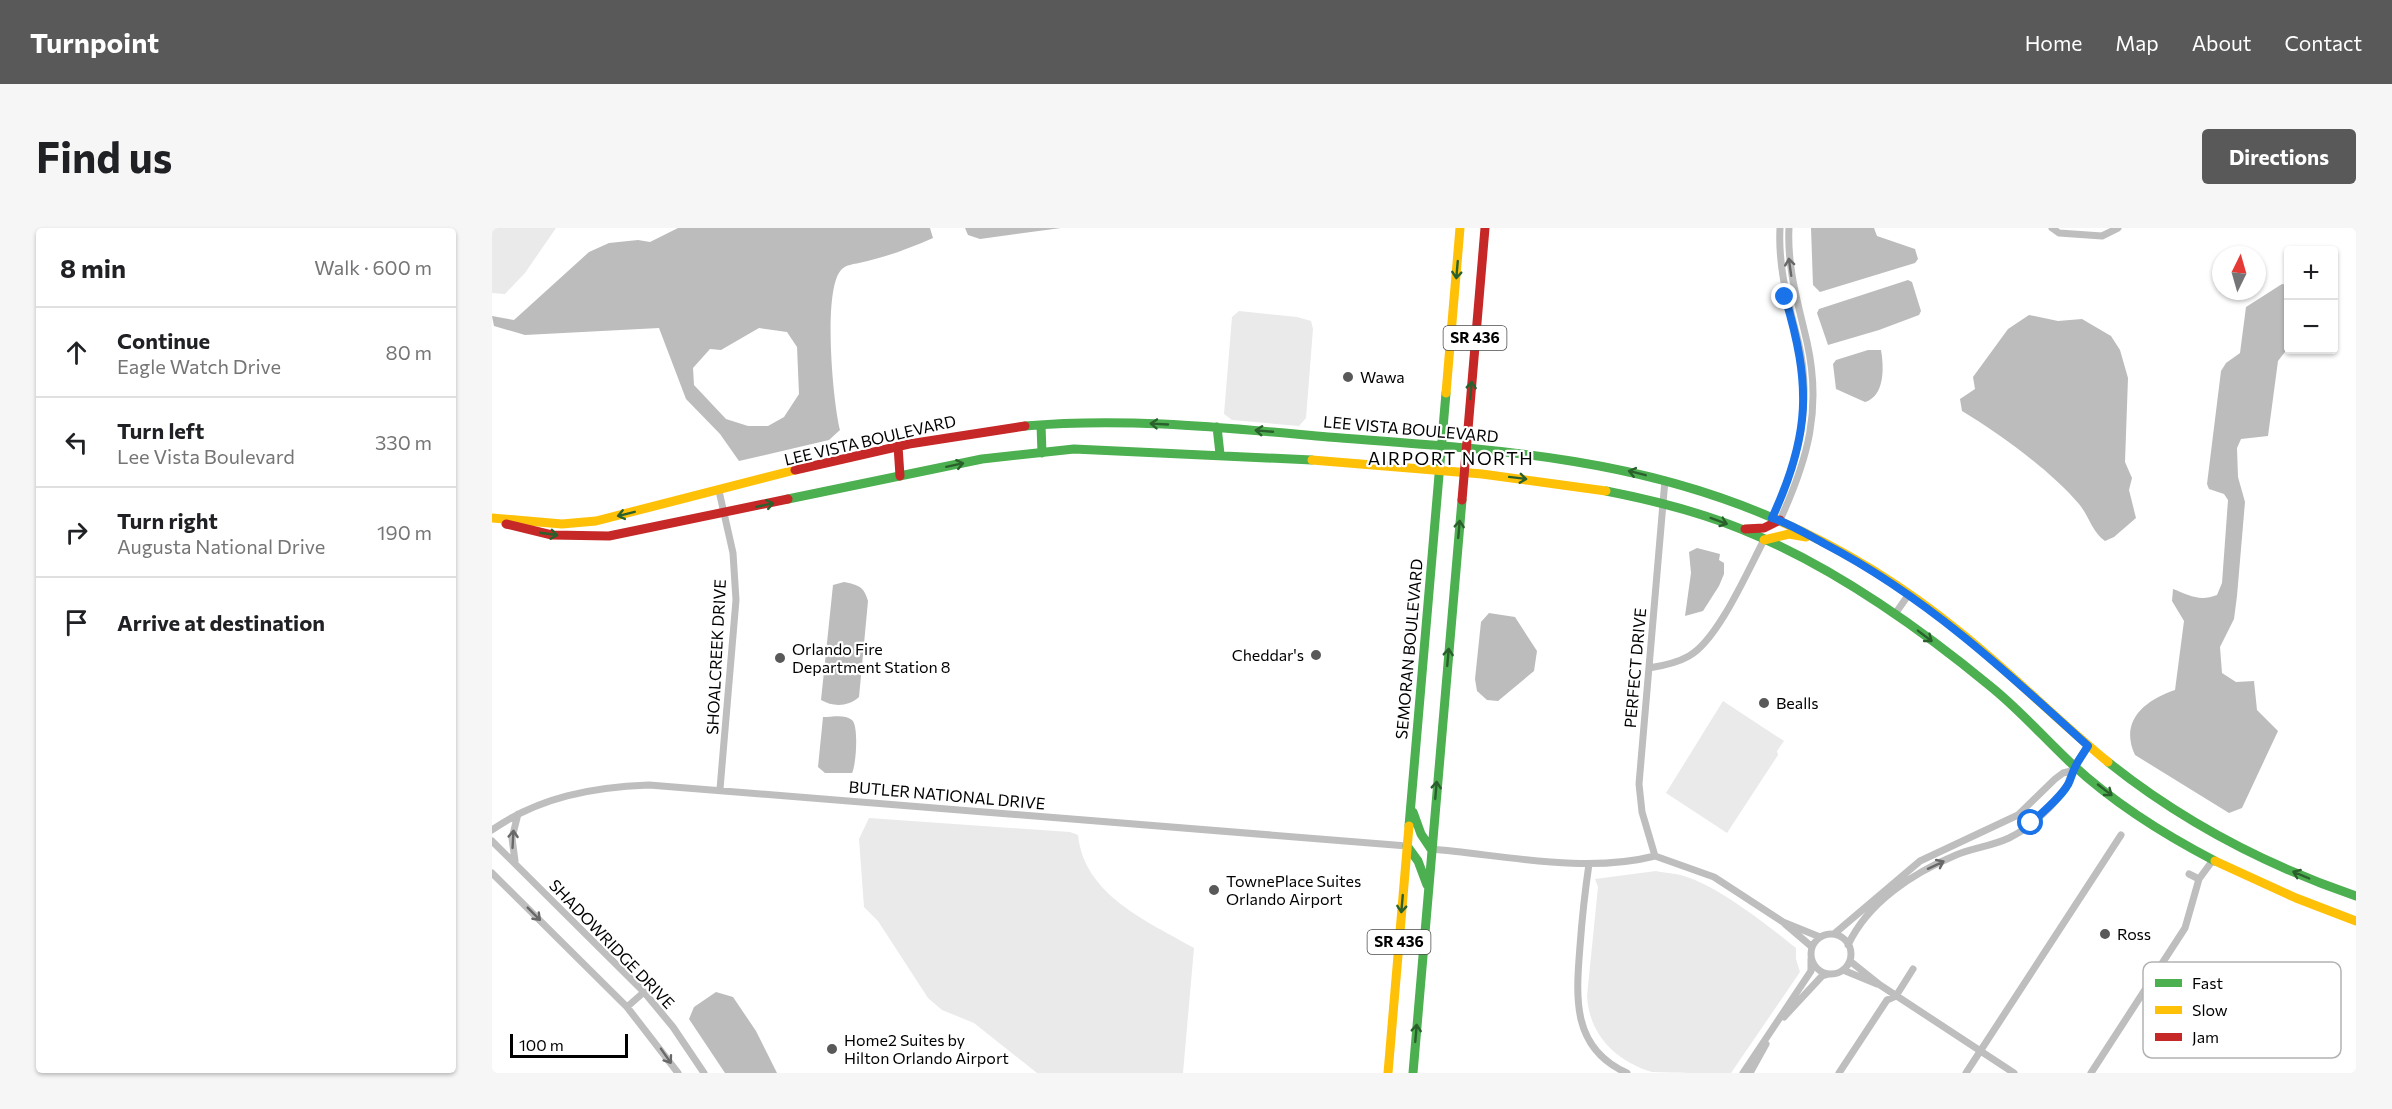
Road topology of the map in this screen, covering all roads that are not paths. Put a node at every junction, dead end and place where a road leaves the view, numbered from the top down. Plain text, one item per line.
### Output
1 (1460, 228) edge
2 (1485, 228) edge
3 (1780, 228) edge
4 (1789, 228) edge
5 (2052, 228) edge
6 (2118, 228) edge
7 (1041, 426) junction
8 (1217, 427) junction
9 (898, 446) junction
10 (1442, 446) junction
11 (1466, 448) junction
12 (1042, 453) junction
13 (1220, 454) junction
14 (1439, 471) junction
15 (1464, 472) junction
16 (900, 476) junction
17 (1665, 480) junction
18 (719, 491) junction
19 (1663, 502) junction
20 (725, 514) junction
21 (492, 519) edge
22 (1776, 519) junction
23 (1742, 529) junction
24 (1814, 538) junction
25 (1764, 540) junction
26 (1909, 594) junction
27 (1895, 614) junction
28 (1649, 668) junction
29 (2088, 746) junction
30 (2073, 769) junction
31 (720, 789) junction
32 (1411, 806) junction
33 (518, 814) junction
34 (492, 830) edge
35 (2121, 835) dead end
36 (492, 840) edge
37 (1407, 846) junction
38 (1431, 849) junction
39 (1655, 856) junction
40 (2213, 860) junction
41 (516, 864) junction
42 (1589, 864) junction
43 (492, 873) edge
44 (2189, 874) dead end
45 (2199, 879) junction
46 (1428, 888) junction
47 (2356, 896) edge
48 (2356, 921) edge
49 (1783, 922) junction
50 (1834, 934) junction
51 (1820, 938) junction
52 (1848, 945) junction
53 (1812, 947) junction
54 (1811, 959) junction
55 (1850, 961) junction
56 (2163, 962) edge
57 (1913, 969) dead end
58 (1843, 970) junction
59 (1829, 974) junction
60 (1880, 985) junction
61 (644, 992) junction
62 (2143, 993) edge
63 (1896, 996) junction
64 (627, 1007) junction
65 (1980, 1051) junction
66 (678, 1073) edge
67 (704, 1073) edge
68 (1388, 1073) edge
69 (1413, 1073) edge
70 (1627, 1073) edge
71 (1743, 1073) edge
72 (1750, 1073) edge
73 (1839, 1073) edge
74 (1966, 1073) edge
75 (2014, 1073) edge
76 (2091, 1073) edge

1 -> 10 street, SEMORAN BOULEVARD / SR 436
11 -> 2 street, SR 436
3 - 22 street
22 -> 4 street
5 - 6 street
8 -> 7 street, LEE VISTA BOULEVARD
7 - 9 street, LEE VISTA BOULEVARD
7 - 12 street
10 -> 8 street, LEE VISTA BOULEVARD
8 - 13 street
9 - 16 street
9 - 18 street, LEE VISTA BOULEVARD
10 - 11 street, LEE VISTA BOULEVARD
10 - 14 street, SEMORAN BOULEVARD / SR 436
11 - 15 street, SR 436
17 -> 11 street, LEE VISTA BOULEVARD
12 - 13 street, LEE VISTA BOULEVARD
16 -> 12 street, LEE VISTA BOULEVARD
13 - 14 street, LEE VISTA BOULEVARD
14 - 15 street, LEE VISTA BOULEVARD
14 - 32 street, SEMORAN BOULEVARD / SR 436
15 -> 19 street, LEE VISTA BOULEVARD
38 -> 15 street, SR 436
20 -> 16 street, LEE VISTA BOULEVARD
17 - 19 street, PERFECT DRIVE
17 - 22 street, LEE VISTA BOULEVARD
18 - 20 street, SHOALCREEK DRIVE
18 -> 21 street, LEE VISTA BOULEVARD
19 -> 23 street, LEE VISTA BOULEVARD
19 - 28 street, PERFECT DRIVE
21 -> 20 street, LEE VISTA BOULEVARD
20 - 31 street, SHOALCREEK DRIVE
22 - 23 street
22 - 24 street, LEE VISTA BOULEVARD
23 - 25 street, LEE VISTA BOULEVARD
24 - 25 street
24 - 26 street, LEE VISTA BOULEVARD
25 - 27 street, LEE VISTA BOULEVARD
25 - 28 street
26 - 27 street
26 - 29 street, LEE VISTA BOULEVARD
27 -> 30 street, LEE VISTA BOULEVARD
28 - 39 street, PERFECT DRIVE
29 - 30 street
47 -> 29 street, LEE VISTA BOULEVARD
30 -> 40 street, LEE VISTA BOULEVARD
30 - 50 street
52 -> 30 street
31 - 33 street, BUTLER NATIONAL DRIVE
31 - 37 street, BUTLER NATIONAL DRIVE
32 - 37 street, SEMORAN BOULEVARD / SR 436
32 - 38 street
33 - 34 street, BUTLER NATIONAL DRIVE
41 -> 33 street
35 - 65 street
36 - 41 street, SHADOWRIDGE DRIVE
37 - 46 street
37 -> 68 street, SEMORAN BOULEVARD / SR 436
38 - 42 street
38 - 46 street, SR 436
39 - 42 street
39 - 49 street
40 - 45 street
40 - 48 street, LEE VISTA BOULEVARD
41 - 61 street, SHADOWRIDGE DRIVE
42 - 70 street
43 -> 64 street, SHADOWRIDGE DRIVE
44 - 45 street
45 - 56 street
69 -> 46 street, SR 436
49 - 51 street
49 - 53 street
50 - 51 street
50 - 52 street
51 - 53 street
52 - 55 street
53 - 54 street
54 - 59 street
54 - 71 street
55 - 58 street
55 - 60 street
57 - 63 street
58 - 59 street
58 - 60 street
59 - 72 street
60 - 63 street
61 - 64 street
61 - 67 street, SHADOWRIDGE DRIVE
62 - 76 street
63 - 65 street
63 - 73 street
64 -> 66 street, SHADOWRIDGE DRIVE
65 - 74 street
65 - 75 street

